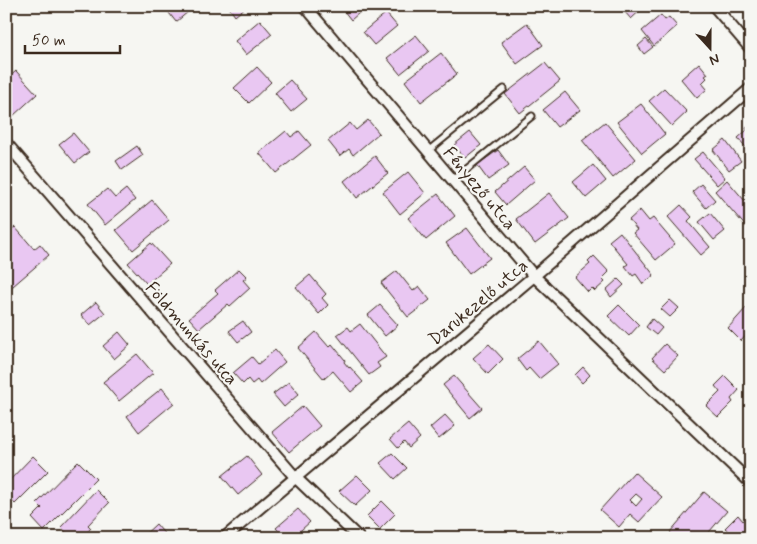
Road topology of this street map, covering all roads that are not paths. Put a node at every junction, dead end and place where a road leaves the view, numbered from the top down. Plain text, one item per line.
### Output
1 (305, 6) edge
2 (714, 6) edge
3 (751, 49) edge
4 (751, 88) edge
5 (504, 89) dead end
6 (532, 116) dead end
7 (6, 143) edge
8 (428, 151) junction
9 (453, 180) junction
10 (534, 276) junction
11 (295, 477) junction
12 (751, 483) edge
13 (224, 538) edge
14 (359, 538) edge

1 - 8 street, Fényező utca
2 - 3 street
4 - 10 street, Darukezelő utca
5 - 8 lane
6 - 9 lane
7 - 11 street, Földmunkás utca
8 - 9 street, Fényező utca
9 - 10 street, Fényező utca
10 - 11 street, Darukezelő utca
10 - 12 street, Fényező utca
11 - 13 street, Darukezelő utca
11 - 14 street, Földmunkás utca

